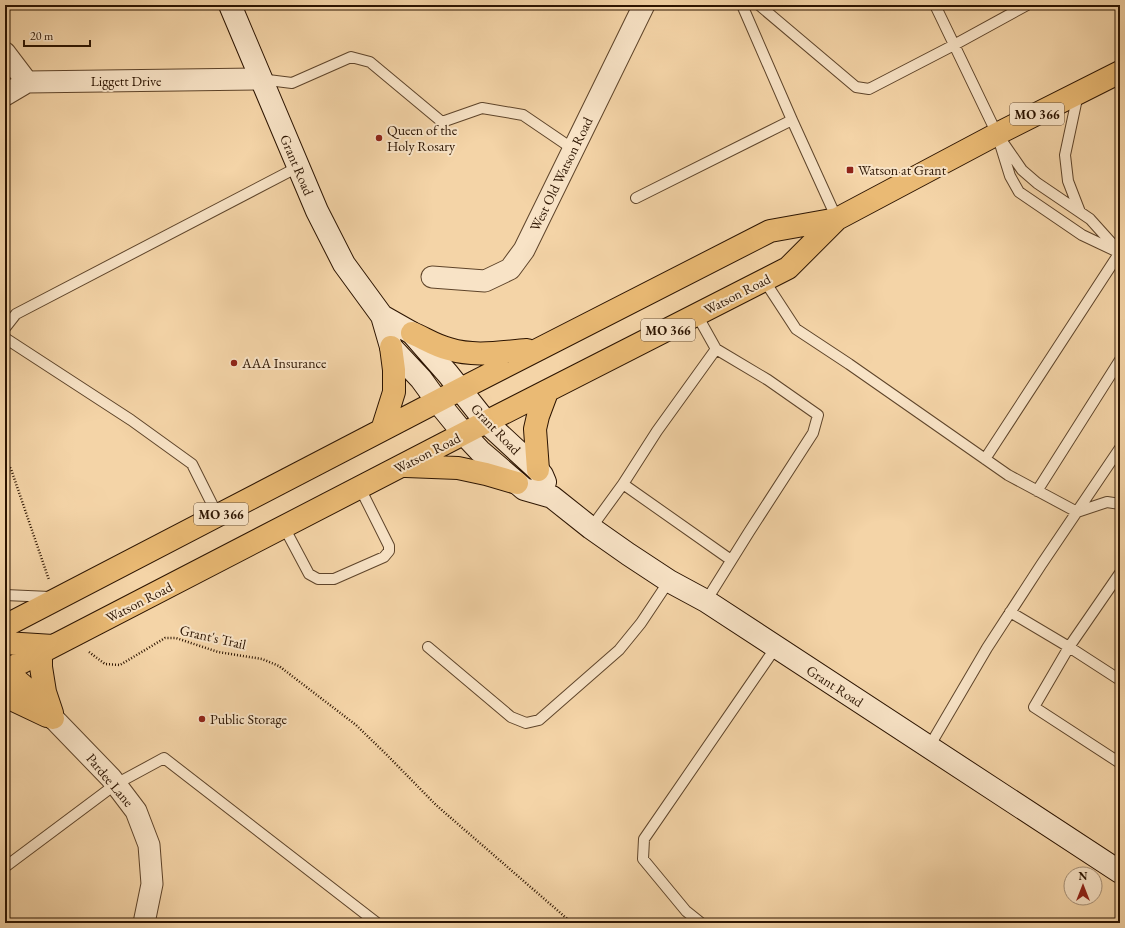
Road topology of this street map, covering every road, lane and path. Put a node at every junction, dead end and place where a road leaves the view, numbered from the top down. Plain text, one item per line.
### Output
1 (230, 5) edge
2 (644, 5) edge
3 (742, 5) edge
4 (759, 5) edge
5 (935, 5) edge
6 (1027, 5) edge
7 (954, 45) junction
8 (5, 53) edge
9 (1120, 72) edge
10 (260, 79) junction
11 (27, 82) junction
12 (1078, 94) junction
13 (5, 95) edge
14 (792, 120) junction
15 (997, 134) junction
16 (574, 149) junction
17 (298, 167) junction
18 (636, 198) dead end
19 (1080, 212) junction
20 (837, 219) junction
21 (1120, 252) edge
22 (432, 277) dead end
23 (764, 280) junction
24 (697, 315) junction
25 (382, 316) junction
26 (5, 328) edge
27 (412, 333) junction
28 (5, 338) edge
29 (391, 346) junction
30 (540, 348) junction
31 (716, 349) junction
32 (1120, 360) edge
33 (459, 390) junction
34 (547, 392) junction
35 (437, 401) junction
36 (486, 422) junction
37 (382, 430) junction
38 (464, 434) junction
39 (1119, 451) edge
40 (985, 459) junction
41 (5, 460) edge
42 (402, 466) junction
43 (538, 470) junction
44 (517, 483) junction
45 (623, 484) junction
46 (360, 488) junction
47 (1037, 491) junction
48 (552, 497) junction
49 (1120, 504) edge
50 (1077, 512) junction
51 (218, 516) junction
52 (284, 527) junction
53 (591, 528) junction
54 (731, 560) junction
55 (1120, 573) edge
56 (669, 581) junction
57 (54, 590) junction
58 (5, 595) edge
59 (706, 602) junction
60 (1010, 612) junction
61 (5, 626) edge
62 (5, 643) edge
63 (776, 647) junction
64 (1070, 647) junction
65 (428, 648) dead end
66 (47, 650) junction
67 (87, 650) dead end
68 (5, 672) edge
69 (1120, 680) edge
70 (5, 696) edge
71 (53, 718) junction
72 (929, 747) junction
73 (1120, 763) edge
74 (116, 784) junction
75 (5, 867) edge
76 (1120, 872) edge
77 (144, 923) edge
78 (377, 923) edge
79 (572, 923) edge
80 (702, 923) edge

1 - 10 street, Grant Road
2 - 16 street, West Old Watson Road
3 - 14 lane
4 - 7 lane
5 - 7 lane
6 - 7 lane
7 - 15 lane
8 - 11 street
9 - 12 main road, Watson Road / MO 366
10 - 11 street, Liggett Drive
10 - 16 lane
10 - 17 street, Grant Road
11 - 13 street
12 - 15 main road, Watson Road / MO 366
12 - 19 lane
14 - 18 lane
14 - 20 lane
15 - 19 lane
15 - 20 main road, Watson Road / MO 366
15 - 21 lane
16 - 22 street, West Old Watson Road
17 - 25 street, Grant Road
17 - 26 lane
19 - 21 lane
20 - 23 main road, Watson Road / MO 366
20 - 30 main road, Watson Road / MO 366
21 - 40 lane
23 - 24 main road, Watson Road / MO 366
23 - 40 lane
24 - 31 lane
24 - 34 main road, Watson Road / MO 366
25 - 27 street, Grant Road
25 - 29 street, Grant Road
27 - 30 main road
27 - 33 street, Grant Road
28 - 51 lane
29 - 35 street, Grant Road
29 - 37 main road
30 - 33 main road, Watson Road / MO 366
31 - 45 lane
31 - 54 lane
32 - 47 lane
33 - 35 main road, Watson Road / MO 366
33 - 36 street, Grant Road
34 - 36 main road, Watson Road / MO 366
34 - 43 main road
35 - 37 main road, Watson Road / MO 366
35 - 38 street, Grant Road
36 - 38 main road, Watson Road / MO 366
36 - 43 street, Grant Road
37 - 51 main road, Watson Road / MO 366
38 - 42 main road, Watson Road / MO 366
38 - 44 street, Grant Road
39 - 50 lane
40 - 47 lane
41 - 57 path
42 - 44 main road
42 - 46 main road, Watson Road / MO 366
43 - 48 street, Grant Road
44 - 48 street, Grant Road
45 - 53 lane
45 - 54 lane
46 - 52 main road, Watson Road / MO 366
46 - 52 lane
47 - 50 lane
48 - 53 street, Grant Road
49 - 50 lane
50 - 60 lane
51 - 57 main road, Watson Road / MO 366
52 - 66 main road, Watson Road / MO 366
53 - 56 street, Grant Road
54 - 59 lane
55 - 64 lane
56 - 59 street, Grant Road
56 - 65 lane
57 - 58 lane
57 - 61 main road, Watson Road / MO 366
59 - 63 street, Grant Road
60 - 64 lane
60 - 72 lane
62 - 66 main road
63 - 72 street, Grant Road
63 - 80 lane
64 - 69 lane
64 - 73 lane
66 - 68 main road, Watson Road / MO 366
66 - 71 main road
67 - 79 path, Grant's Trail
68 - 71 main road
70 - 71 main road
71 - 74 street, Pardee Lane
72 - 76 street, Grant Road
74 - 75 lane
74 - 77 street, Pardee Lane
74 - 78 lane

